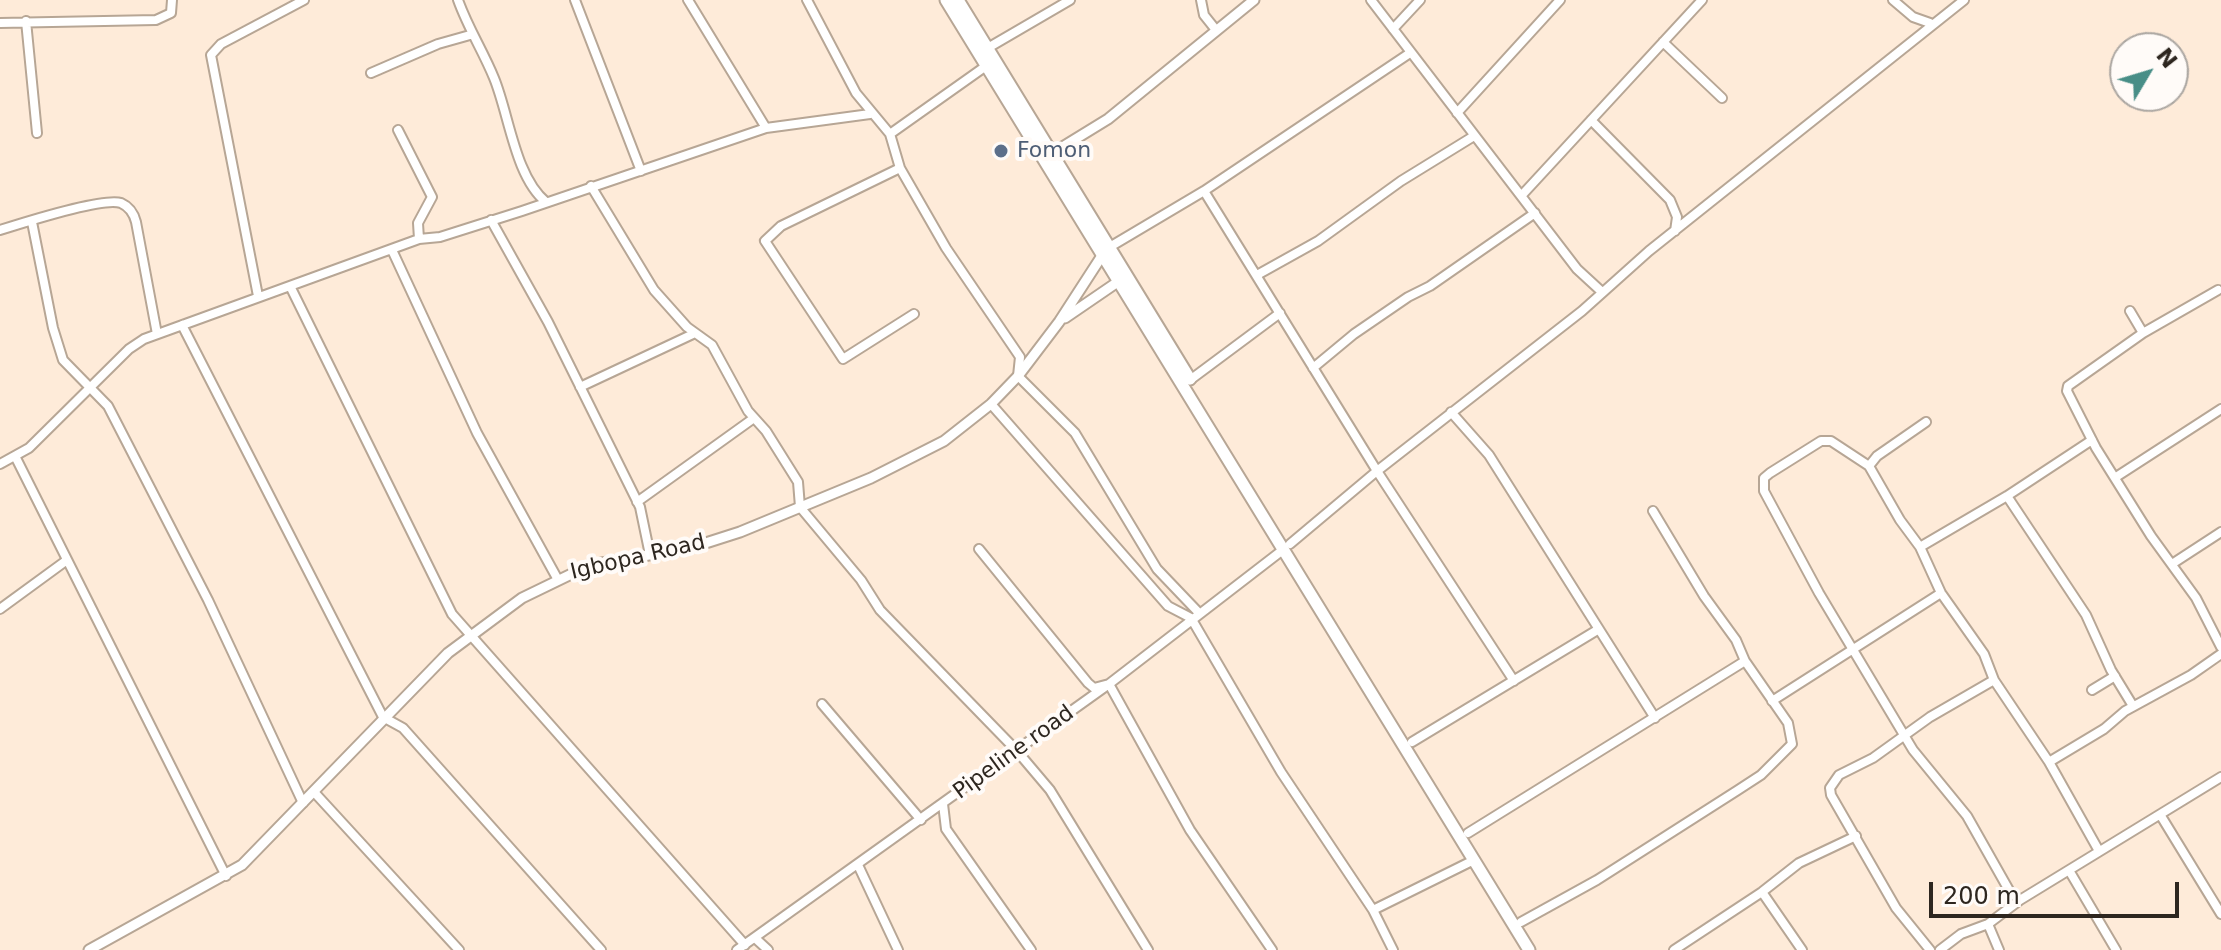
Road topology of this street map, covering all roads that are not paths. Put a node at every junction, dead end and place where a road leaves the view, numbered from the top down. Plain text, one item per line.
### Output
1 (172, 0) edge
2 (304, 0) edge
3 (458, 0) edge
4 (575, 0) edge
5 (688, 0) edge
6 (807, 0) edge
7 (946, 0) edge
8 (958, 0) edge
9 (1070, 0) edge
10 (1201, 0) edge
11 (1254, 0) edge
12 (1371, 0) edge
13 (1420, 0) edge
14 (1560, 0) edge
15 (1702, 0) edge
16 (1893, 0) edge
17 (1964, 0) edge
18 (26, 21) junction
19 (0, 23) edge
20 (1930, 23) junction
21 (1393, 29) junction
22 (1216, 30) junction
23 (470, 35) junction
24 (1663, 42) junction
25 (986, 49) junction
26 (1410, 53) junction
27 (986, 66) junction
28 (371, 73) dead end
29 (1722, 98) dead end
30 (1457, 113) junction
31 (870, 114) junction
32 (1591, 120) junction
33 (766, 128) junction
34 (398, 130) dead end
35 (37, 133) dead end
36 (890, 134) junction
37 (1474, 136) junction
38 (1051, 154) junction
39 (900, 168) junction
40 (641, 171) junction
41 (591, 186) junction
42 (1204, 191) junction
43 (1522, 195) junction
44 (546, 202) junction
45 (1535, 213) junction
46 (491, 220) junction
47 (32, 222) junction
48 (0, 230) edge
49 (1675, 231) junction
50 (419, 239) junction
51 (392, 250) junction
52 (1105, 252) junction
53 (1257, 275) junction
54 (1122, 279) junction
55 (290, 286) junction
56 (2218, 290) dead end
57 (1602, 292) junction
58 (258, 296) junction
59 (2130, 311) dead end
60 (1280, 313) junction
61 (914, 314) dead end
62 (1059, 322) junction
63 (182, 325) junction
64 (2143, 333) junction
65 (157, 334) junction
66 (693, 334) junction
67 (1313, 368) junction
68 (1018, 376) junction
69 (1190, 380) junction
70 (90, 387) junction
71 (580, 387) junction
72 (991, 404) junction
73 (2221, 409) edge
74 (1451, 412) junction
75 (754, 418) junction
76 (1926, 422) dead end
77 (2092, 440) junction
78 (15, 456) junction
79 (0, 464) edge
80 (1869, 466) junction
81 (1377, 471) junction
82 (2116, 477) junction
83 (2007, 496) junction
84 (637, 502) junction
85 (800, 507) junction
86 (1653, 511) dead end
87 (2221, 532) edge
88 (1287, 546) junction
89 (1920, 547) junction
90 (979, 549) dead end
91 (650, 555) junction
92 (67, 560) junction
93 (2172, 564) junction
94 (557, 578) junction
95 (1941, 593) junction
96 (0, 609) edge
97 (1195, 616) junction
98 (1599, 629) junction
99 (469, 634) junction
100 (2221, 647) edge
101 (1854, 649) junction
102 (2221, 654) edge
103 (1745, 661) junction
104 (2115, 676) junction
105 (1994, 680) junction
106 (1514, 681) junction
107 (1109, 684) junction
108 (2092, 690) dead end
109 (1772, 701) junction
110 (822, 704) dead end
111 (2133, 706) junction
112 (383, 717) junction
113 (1655, 718) junction
114 (1905, 735) junction
115 (1412, 742) junction
116 (1017, 751) junction
117 (2049, 762) junction
118 (2221, 777) edge
119 (314, 792) junction
120 (303, 803) junction
121 (943, 804) junction
122 (2161, 816) junction
123 (921, 820) junction
124 (1468, 833) junction
125 (1856, 836) junction
126 (2099, 851) junction
127 (1474, 860) junction
128 (858, 865) junction
129 (2070, 872) junction
130 (226, 876) junction
131 (1762, 892) junction
132 (2020, 900) junction
133 (1373, 910) junction
134 (2221, 914) edge
135 (1521, 922) junction
136 (1988, 924) junction
137 (755, 938) junction
138 (741, 948) edge
139 (1676, 949) edge
140 (89, 950) edge
141 (459, 950) edge
142 (601, 950) edge
143 (768, 950) edge
144 (898, 950) edge
145 (1031, 950) edge
146 (1148, 950) edge
147 (1272, 950) edge
148 (1393, 950) edge
149 (1529, 950) edge
150 (1538, 950) edge
151 (1802, 950) edge
152 (1930, 950) edge
153 (1940, 950) edge
154 (1999, 950) edge
155 (2116, 950) edge

1 - 18 street
2 - 58 street
3 - 23 street
4 - 40 street
5 - 33 street
6 - 31 street
7 - 27 main road
8 - 25 main road
9 - 25 street
10 - 22 street
11 - 22 street
12 - 21 street
13 - 21 street
14 - 30 street
15 - 24 street
16 - 20 street
17 - 20 street, Pipeline road
18 - 19 street
18 - 35 street
20 - 49 street, Pipeline road
21 - 26 street
22 - 38 street
23 - 28 street
23 - 44 street
24 - 29 street
24 - 32 street
25 - 38 main road
26 - 30 street
26 - 42 street
27 - 36 street
27 - 52 main road
30 - 37 street
31 - 33 street
31 - 36 street
32 - 43 street
32 - 49 street
33 - 40 street
34 - 50 street
36 - 39 street
37 - 43 street
37 - 53 street
38 - 52 main road
39 - 61 street
39 - 68 street
40 - 41 street
41 - 44 street
41 - 66 street
42 - 52 street
42 - 53 street
43 - 45 street
44 - 46 street
45 - 57 street
45 - 67 street
46 - 50 street
46 - 71 street
47 - 48 street
47 - 65 street
47 - 70 street
49 - 57 street, Pipeline road
50 - 51 street
51 - 55 street
51 - 94 street
52 - 54 main road
52 - 62 street
53 - 60 street
54 - 62 street
54 - 69 main road
54 - 88 main road
55 - 58 street
55 - 99 street
56 - 64 street
57 - 74 street, Pipeline road
58 - 63 street
59 - 64 street
60 - 67 street
60 - 69 street
62 - 68 street, Igbopa Road
63 - 65 street
63 - 112 street
64 - 77 street
65 - 70 street
66 - 71 street
66 - 75 street
67 - 81 street
68 - 72 street, Igbopa Road
68 - 97 street
69 - 88 main road
70 - 78 street
70 - 120 street
71 - 84 street
72 - 85 street, Igbopa Road
72 - 97 street
73 - 82 street
74 - 81 street, Pipeline road
74 - 98 street
75 - 84 street
75 - 85 street
76 - 80 street
77 - 82 street
77 - 83 street
78 - 79 street
78 - 92 street
80 - 89 street
80 - 101 street
81 - 88 street, Pipeline road
81 - 106 street
82 - 93 street
83 - 89 street
83 - 104 street
84 - 91 street
85 - 91 street, Igbopa Road
85 - 116 street
86 - 103 street
87 - 93 street
88 - 97 street, Pipeline road
88 - 115 main road
88 - 127 main road
89 - 95 street
90 - 107 street
91 - 94 street, Igbopa Road
92 - 96 street
92 - 130 street
93 - 100 street
94 - 99 street, Igbopa Road
95 - 101 street
95 - 105 street
97 - 107 street, Pipeline road
97 - 133 street
98 - 106 street
98 - 113 street
99 - 112 street, Igbopa Road
99 - 138 street
101 - 109 street
101 - 114 street
102 - 111 street
103 - 109 street
103 - 113 street
104 - 108 street
104 - 111 street
105 - 114 street
105 - 117 street
106 - 115 street
107 - 116 street, Pipeline road
107 - 147 street
109 - 135 street
110 - 123 street
111 - 117 street
112 - 119 street, Igbopa Road
112 - 142 street
113 - 124 street
114 - 125 street
114 - 132 street
115 - 124 main road
116 - 121 street, Pipeline road
116 - 146 street
117 - 126 street
118 - 122 street
119 - 120 street, Igbopa Road
119 - 141 street
120 - 130 street, Igbopa Road
121 - 123 street, Pipeline road
121 - 145 street
122 - 126 street
122 - 134 street
123 - 128 street, Pipeline road
124 - 135 main road
125 - 131 street
125 - 152 street
126 - 129 street
127 - 133 street
127 - 149 main road
128 - 137 street, Pipeline road
128 - 144 street
129 - 132 street
129 - 155 street
130 - 140 street, Igbopa Road
131 - 139 street
131 - 151 street
132 - 136 street
133 - 148 street
135 - 150 main road
136 - 153 street
136 - 154 street
137 - 138 street, Pipeline road
137 - 143 street

